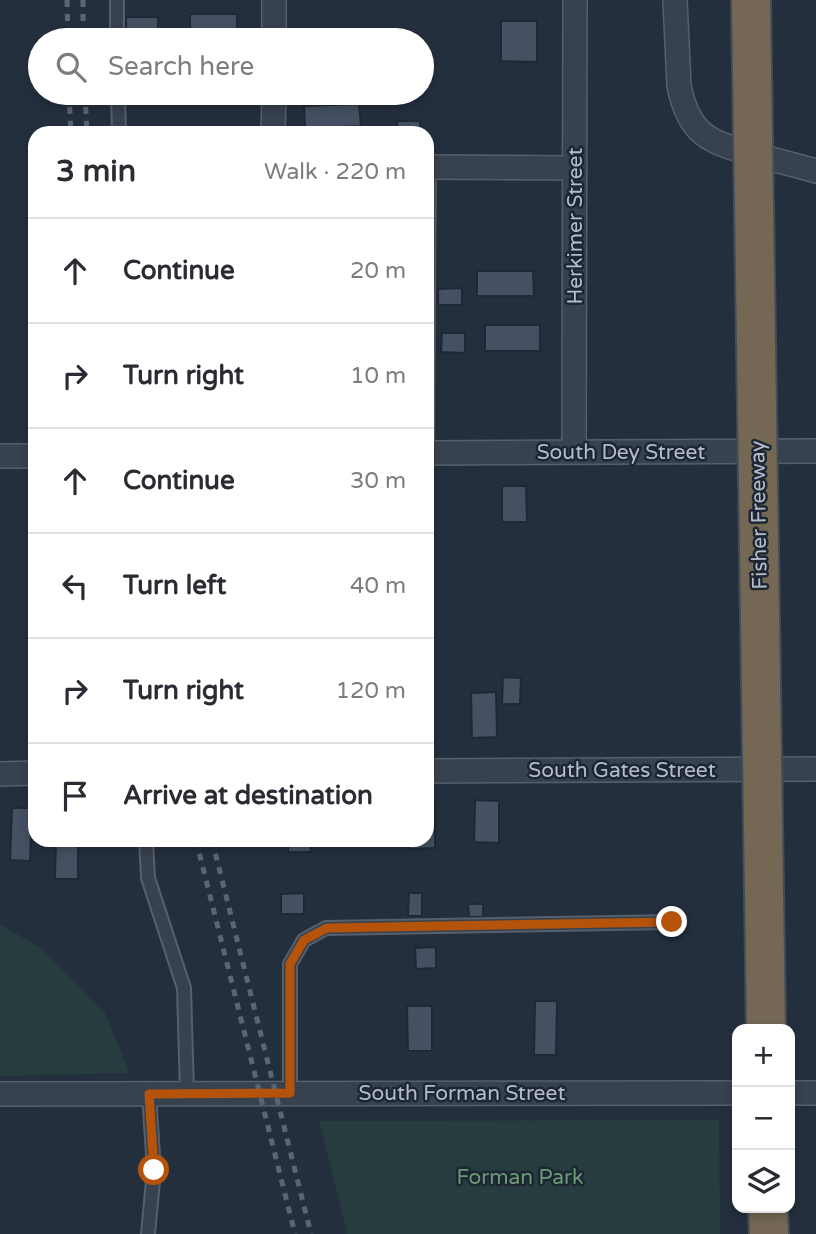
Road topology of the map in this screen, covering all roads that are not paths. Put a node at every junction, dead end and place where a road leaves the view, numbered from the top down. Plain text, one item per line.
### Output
1 (117, 0) edge
2 (274, 0) edge
3 (575, 0) edge
4 (675, 0) edge
5 (751, 0) edge
6 (117, 28) edge
7 (274, 28) edge
8 (118, 105) edge
9 (274, 105) edge
10 (119, 126) edge
11 (273, 126) edge
12 (434, 167) edge
13 (575, 168) junction
14 (816, 171) edge
15 (816, 451) edge
16 (574, 452) junction
17 (434, 453) edge
18 (0, 456) edge
19 (28, 456) edge
20 (816, 769) edge
21 (434, 771) edge
22 (28, 773) edge
23 (0, 774) edge
24 (146, 847) edge
25 (672, 922) dead end
26 (766, 1024) edge
27 (187, 1093) junction
28 (290, 1093) junction
29 (732, 1093) edge
30 (795, 1093) edge
31 (816, 1093) edge
32 (0, 1094) edge
33 (149, 1094) junction
34 (768, 1213) edge
35 (148, 1234) edge
36 (769, 1234) edge

1 - 6 lane
2 - 7 street
3 - 13 street, Herkimer Street
4 - 14 street
5 - 26 highway, Fisher Freeway, bridge
8 - 10 lane
9 - 11 street
12 - 13 street
13 - 16 street, Herkimer Street
15 - 16 street, South Dey Street
16 - 17 street, South Dey Street
18 - 19 street
20 - 21 street, South Gates Street
22 - 23 street
24 - 27 lane
25 - 28 lane
27 - 28 street, South Forman Street
27 - 33 street, South Forman Street
28 - 29 street, South Forman Street
30 - 31 street
32 - 33 street, South Forman Street
33 - 35 lane
34 - 36 highway

